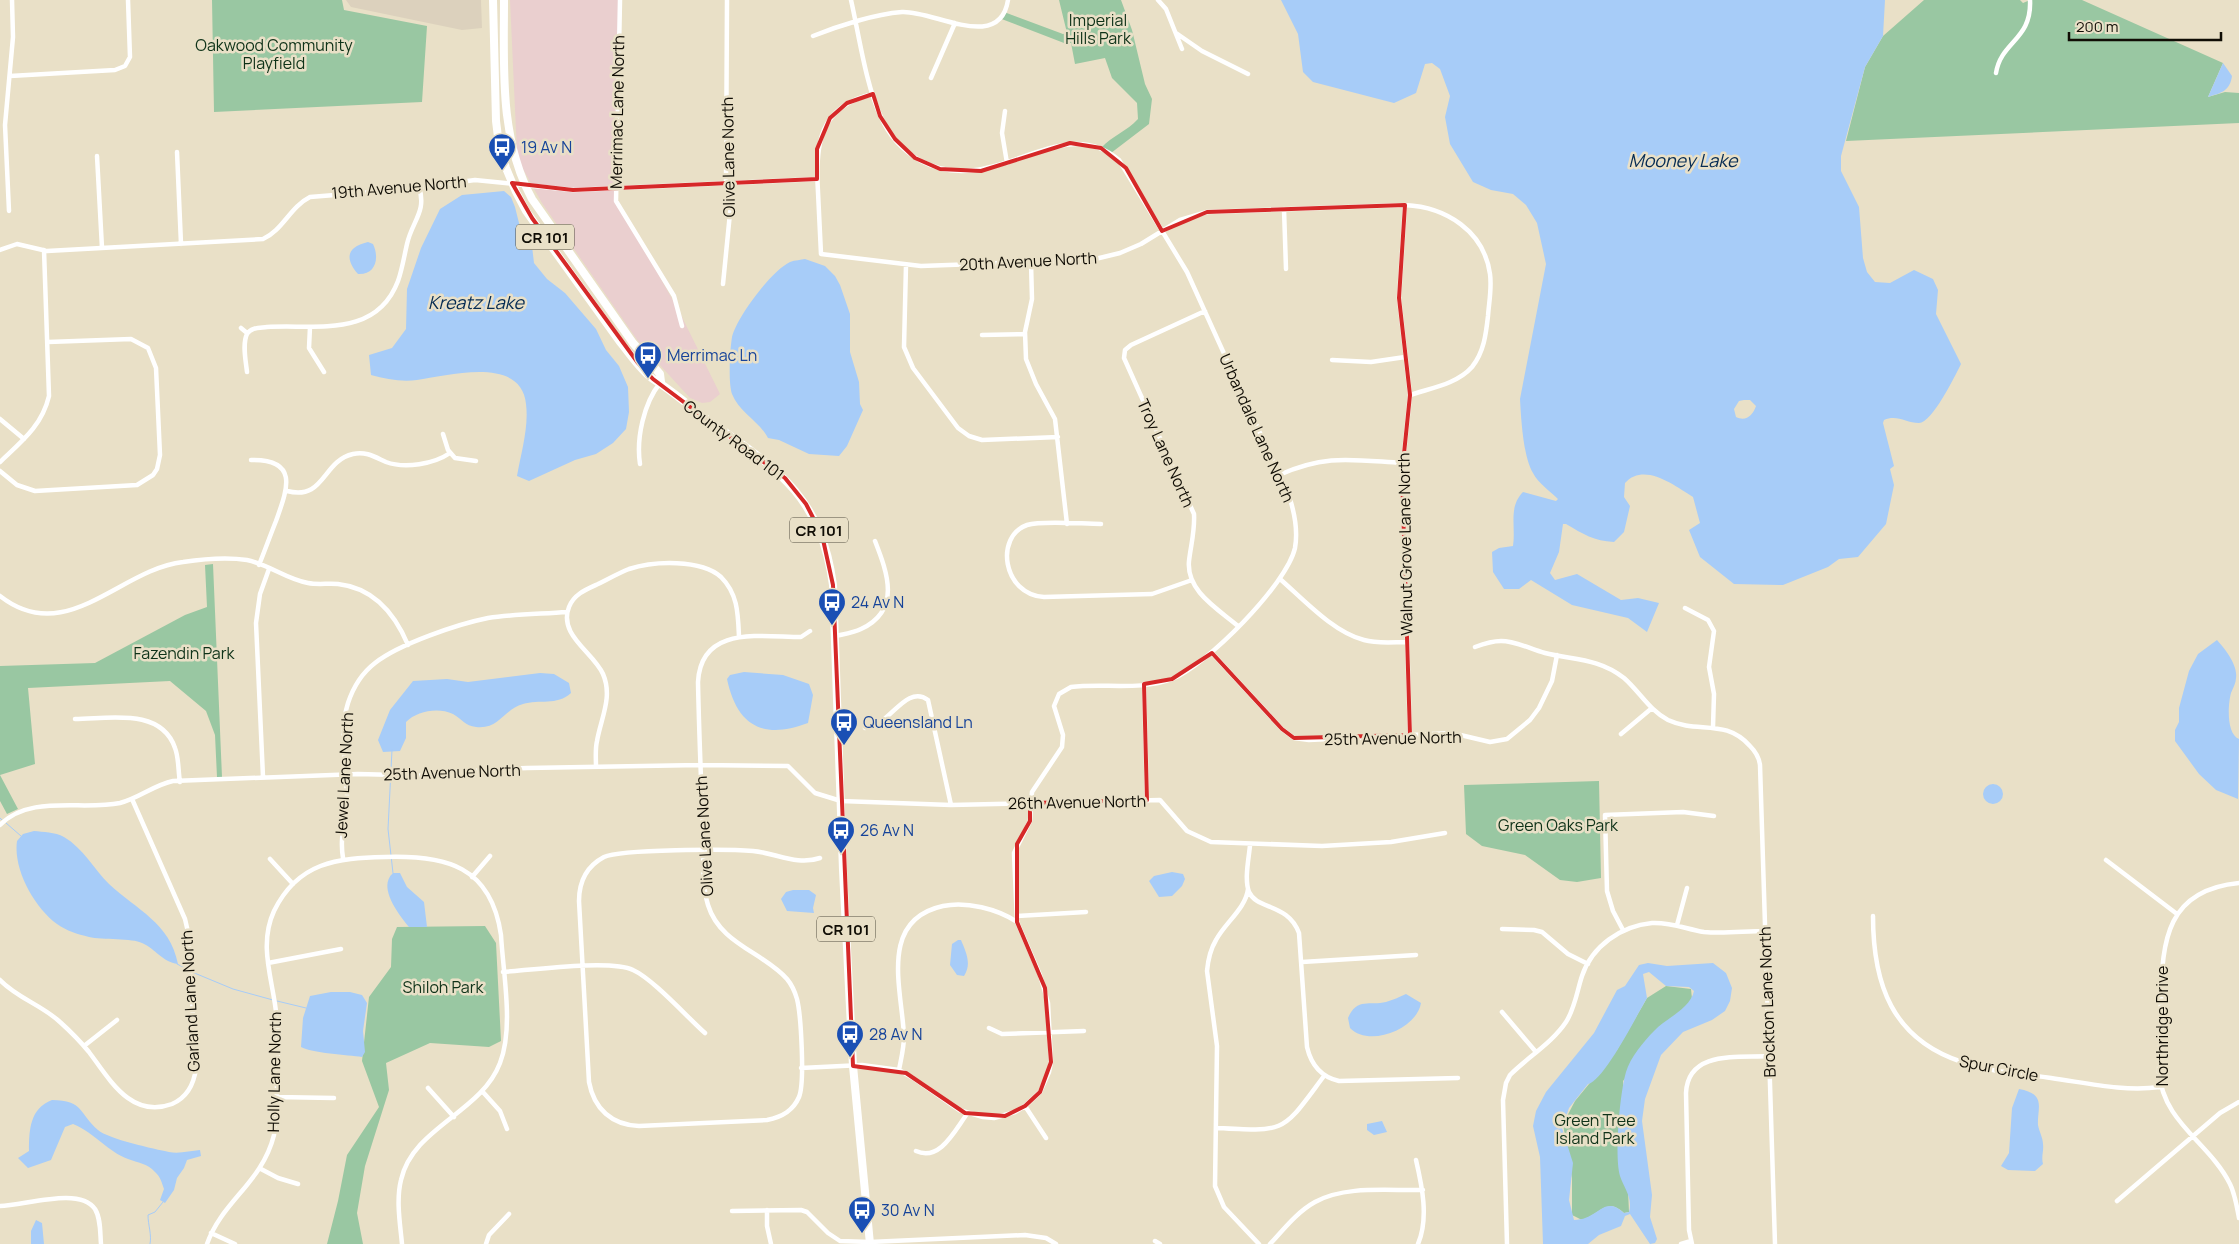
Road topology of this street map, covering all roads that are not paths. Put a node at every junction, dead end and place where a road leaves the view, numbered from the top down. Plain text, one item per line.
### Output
1 (12, 0) edge
2 (128, 0) edge
3 (493, 0) edge
4 (504, 0) edge
5 (620, 0) edge
6 (727, 0) edge
7 (850, 0) edge
8 (1008, 0) edge
9 (1158, 0) edge
10 (2030, 0) edge
11 (856, 22) junction
12 (956, 23) junction
13 (1176, 33) junction
14 (813, 36) dead end
15 (1182, 48) dead end
16 (1996, 73) dead end
17 (1248, 74) dead end
18 (10, 76) junction
19 (931, 78) dead end
20 (873, 94) junction
21 (1005, 111) dead end
22 (177, 152) dead end
23 (96, 156) dead end
24 (1007, 163) junction
25 (817, 180) junction
26 (512, 183) junction
27 (726, 183) junction
28 (524, 184) junction
29 (419, 187) junction
30 (615, 187) junction
31 (1405, 205) junction
32 (1284, 209) junction
33 (9, 211) dead end
34 (1162, 231) junction
35 (181, 244) junction
36 (102, 248) junction
37 (0, 250) edge
38 (44, 250) junction
39 (1031, 263) junction
40 (906, 264) junction
41 (1286, 269) dead end
42 (723, 284) dead end
43 (1204, 311) junction
44 (682, 326) dead end
45 (310, 327) junction
46 (241, 328) dead end
47 (248, 333) junction
48 (1025, 334) junction
49 (982, 335) dead end
50 (48, 342) junction
51 (1405, 357) junction
52 (1332, 360) dead end
53 (247, 372) dead end
54 (324, 372) dead end
55 (661, 382) junction
56 (1410, 395) junction
57 (0, 419) edge
58 (443, 434) dead end
59 (1058, 437) junction
60 (24, 439) junction
61 (450, 453) junction
62 (251, 460) dead end
63 (476, 461) dead end
64 (0, 462) edge
65 (1402, 463) junction
66 (640, 464) dead end
67 (0, 471) edge
68 (1279, 475) junction
69 (286, 491) junction
70 (1067, 524) junction
71 (1101, 524) dead end
72 (875, 540) dead end
73 (259, 564) junction
74 (270, 569) junction
75 (1280, 579) junction
76 (1192, 580) junction
77 (0, 596) edge
78 (1686, 608) dead end
79 (568, 612) junction
80 (1238, 626) junction
81 (810, 631) dead end
82 (835, 636) junction
83 (739, 637) junction
84 (1407, 642) junction
85 (408, 645) junction
86 (1474, 647) dead end
87 (1212, 653) junction
88 (1557, 655) junction
89 (1144, 684) junction
90 (1652, 708) junction
91 (75, 720) dead end
92 (1713, 727) junction
93 (865, 728) dead end
94 (1622, 734) dead end
95 (1410, 735) junction
96 (700, 765) junction
97 (596, 767) junction
98 (346, 774) junction
99 (264, 777) junction
100 (180, 782) junction
101 (132, 799) junction
102 (1147, 800) junction
103 (840, 801) junction
104 (1030, 803) junction
105 (951, 805) junction
106 (1714, 816) dead end
107 (0, 825) edge
108 (1445, 833) dead end
109 (1250, 845) junction
110 (704, 851) junction
111 (490, 856) dead end
112 (342, 858) junction
113 (820, 858) dead end
114 (270, 859) dead end
115 (2106, 860) dead end
116 (472, 877) junction
117 (2239, 883) edge
118 (293, 884) junction
119 (1248, 885) junction
120 (1687, 888) dead end
121 (1086, 912) dead end
122 (2177, 914) junction
123 (1873, 916) dead end
124 (1017, 919) junction
125 (1677, 925) junction
126 (1502, 929) dead end
127 (1623, 930) junction
128 (1765, 931) junction
129 (341, 949) dead end
130 (1416, 955) dead end
131 (1302, 962) junction
132 (268, 963) junction
133 (1588, 964) junction
134 (583, 967) junction
135 (503, 972) junction
136 (0, 980) edge
137 (1502, 1012) dead end
138 (117, 1020) dead end
139 (989, 1028) dead end
140 (1084, 1031) dead end
141 (1050, 1032) junction
142 (705, 1033) dead end
143 (84, 1046) junction
144 (1536, 1052) junction
145 (1769, 1056) junction
146 (853, 1066) junction
147 (801, 1068) junction
148 (899, 1070) junction
149 (1324, 1076) junction
150 (1458, 1078) dead end
151 (2160, 1087) junction
152 (428, 1088) dead end
153 (482, 1091) junction
154 (276, 1097) junction
155 (334, 1098) dead end
156 (2239, 1102) edge
157 (1024, 1106) junction
158 (967, 1114) junction
159 (454, 1117) junction
160 (1216, 1128) junction
161 (507, 1129) dead end
162 (2193, 1137) junction
163 (1046, 1138) dead end
164 (916, 1151) dead end
165 (1416, 1160) dead end
166 (261, 1169) junction
167 (298, 1184) dead end
168 (1423, 1190) junction
169 (2117, 1201) dead end
170 (0, 1206) edge
171 (767, 1210) junction
172 (732, 1211) dead end
173 (509, 1214) dead end
174 (2239, 1218) edge
175 (211, 1233) junction
176 (1155, 1241) dead end
177 (870, 1243) edge
178 (1692, 1243) edge
179 (101, 1244) edge
180 (207, 1244) edge
181 (235, 1244) edge
182 (402, 1244) edge
183 (486, 1244) edge
184 (771, 1244) edge
185 (1056, 1244) edge
186 (1160, 1244) edge
187 (1259, 1244) edge
188 (1270, 1244) edge
189 (1418, 1244) edge
190 (1507, 1244) edge
191 (1682, 1244) edge
192 (1774, 1244) edge

1 - 18 street
2 - 18 street
3 - 26 main road, County Road 101 / CR 101
4 - 28 main road, County Road 101 / CR 101
5 - 30 street, Merrimac Lane North
6 - 27 street, Olive Lane North
7 - 11 street
8 - 12 street
9 - 13 street
10 - 16 street
11 - 12 street
11 - 14 street
11 - 20 street
12 - 19 street
13 - 15 street
13 - 17 street
18 - 33 street
20 - 24 street
20 - 25 street
21 - 24 street
22 - 35 street
23 - 36 street
24 - 34 street
25 - 27 street, 19th Avenue North
25 - 40 street, 20th Avenue North
26 - 28 street, 19th Avenue North
26 - 29 street, 19th Avenue North
26 - 55 main road, County Road 101 / CR 101
27 - 30 street, 19th Avenue North
27 - 42 street, Olive Lane North
28 - 30 street, 19th Avenue North
28 - 55 main road, County Road 101 / CR 101
29 - 35 street, 19th Avenue North
29 - 45 street
30 - 44 street, Merrimac Lane North
31 - 32 street, 20th Avenue North
31 - 51 street, Walnut Grove Lane North
31 - 56 street, 20th Avenue North
32 - 34 street, 20th Avenue North
32 - 41 street
34 - 39 street, 20th Avenue North
34 - 43 street, Urbandale Lane North
35 - 36 street, 19th Avenue North
36 - 38 street, 19th Avenue North
37 - 38 street, 19th Avenue North
38 - 50 street
39 - 40 street, 20th Avenue North
39 - 48 street
40 - 59 street
43 - 68 street, Urbandale Lane North
43 - 76 street, Troy Lane North
45 - 47 street
45 - 54 street
46 - 47 street
47 - 53 street
48 - 49 street
48 - 59 street
50 - 60 street
50 - 67 street
51 - 52 street
51 - 56 street, Walnut Grove Lane North
55 - 66 street
55 - 82 main road, County Road 101 / CR 101
56 - 65 street, Walnut Grove Lane North
57 - 60 street
58 - 61 street
59 - 70 street
60 - 64 street
61 - 63 street
61 - 69 street
62 - 69 street
65 - 68 street
65 - 84 street, Walnut Grove Lane North
68 - 75 street, Urbandale Lane North
69 - 73 street
70 - 71 street
70 - 76 street
72 - 82 street
73 - 74 street
73 - 77 street
74 - 85 street
74 - 99 street
75 - 80 street, Urbandale Lane North
75 - 84 street
76 - 80 street
78 - 92 street
79 - 83 street
79 - 85 street, Jewel Lane North
79 - 97 street
80 - 87 street, Urbandale Lane North
81 - 83 street
82 - 103 main road, County Road 101 / CR 101
83 - 96 street, Olive Lane North
84 - 95 street, Walnut Grove Lane North
85 - 98 street, Jewel Lane North
86 - 88 street
87 - 89 street, Urbandale Lane North
87 - 95 street, 25th Avenue North
88 - 90 street
88 - 95 street, 25th Avenue North
89 - 102 street
89 - 104 street, Urbandale Lane North
90 - 92 street
90 - 94 street
91 - 100 street
92 - 128 street, Brockton Lane North
93 - 105 street
96 - 97 street, 25th Avenue North
96 - 103 street, 25th Avenue North
96 - 110 street, Olive Lane North
97 - 98 street, 25th Avenue North
98 - 99 street, 25th Avenue North
98 - 112 street, Jewel Lane North
99 - 100 street, 25th Avenue North
100 - 101 street, 25th Avenue North
101 - 107 street, 25th Avenue North
101 - 143 street, Garland Lane North
102 - 104 street, 26th Avenue North
102 - 109 street, 26th Avenue North
103 - 105 street, 26th Avenue North
103 - 146 main road, County Road 101 / CR 101
104 - 105 street, 26th Avenue North
104 - 124 street
106 - 127 street
108 - 109 street, 26th Avenue North
109 - 119 street
110 - 113 street
110 - 134 street
110 - 147 street, Olive Lane North
111 - 116 street
112 - 116 street, Jewel Lane North
112 - 118 street, Holly Lane North
114 - 118 street
115 - 122 street
116 - 135 street, Jewel Lane North
117 - 122 street, Northridge Drive
118 - 132 street, Holly Lane North
119 - 131 street
119 - 160 street
120 - 125 street
121 - 124 street
122 - 151 street, Northridge Drive
123 - 151 street, Spur Circle
124 - 141 street
124 - 148 street
125 - 127 street
125 - 128 street
126 - 133 street
127 - 133 street
128 - 145 street, Brockton Lane North
129 - 132 street
130 - 131 street
131 - 149 street
132 - 154 street, Holly Lane North
133 - 144 street
134 - 135 street
134 - 142 street
134 - 147 street, Olive Lane North
135 - 153 street, Jewel Lane North
136 - 143 street
137 - 144 street
138 - 143 street
139 - 141 street
140 - 141 street
141 - 157 street
144 - 190 street
145 - 178 street
145 - 192 street, Brockton Lane North
146 - 147 street
146 - 148 street
146 - 177 main road, County Road 101 / CR 101
148 - 158 street
149 - 150 street
149 - 160 street
151 - 162 street, Northridge Drive
152 - 159 street
153 - 159 street, Jewel Lane North
153 - 161 street
154 - 155 street
154 - 166 street, Holly Lane North
156 - 162 street
157 - 158 street
157 - 163 street
158 - 164 street
159 - 182 street, Jewel Lane North
160 - 187 street
162 - 169 street
162 - 174 street, Northridge Drive
165 - 168 street
166 - 167 street
166 - 175 street, Holly Lane North
168 - 188 street
168 - 189 street
170 - 179 street
171 - 172 street
171 - 177 street
171 - 184 street
173 - 183 street
175 - 180 street, Holly Lane North
175 - 181 street
176 - 186 street
177 - 185 street
178 - 191 street

